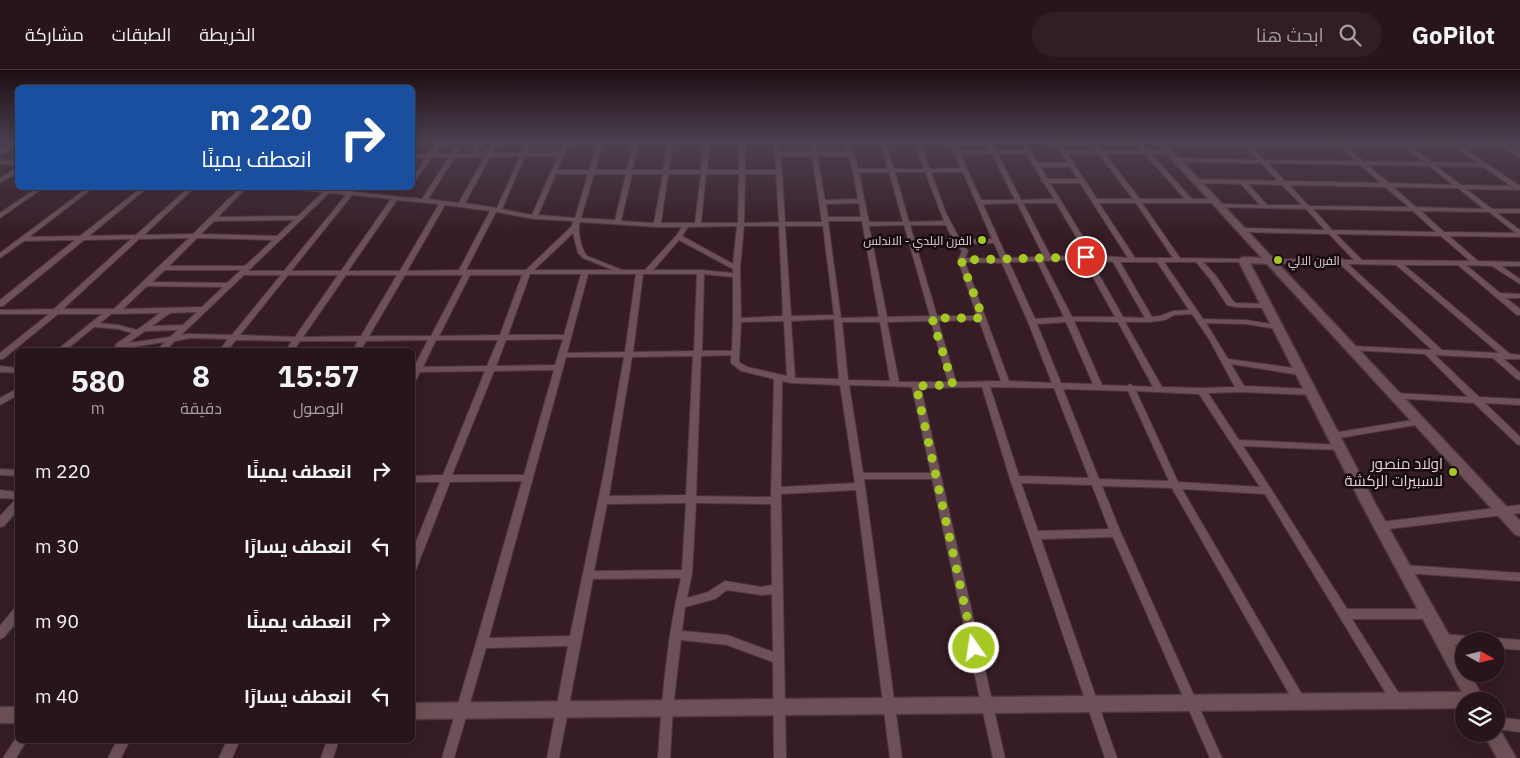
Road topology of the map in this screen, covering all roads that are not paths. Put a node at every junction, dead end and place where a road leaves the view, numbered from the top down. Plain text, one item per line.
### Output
1 (13, 173) edge
2 (443, 173) edge
3 (478, 173) edge
4 (515, 173) edge
5 (554, 173) edge
6 (593, 173) edge
7 (629, 173) edge
8 (667, 173) edge
9 (704, 173) edge
10 (742, 173) edge
11 (779, 173) edge
12 (818, 173) edge
13 (856, 173) edge
14 (892, 173) edge
15 (929, 173) edge
16 (967, 173) edge
17 (1006, 173) edge
18 (1040, 173) edge
19 (1077, 173) edge
20 (1116, 173) edge
21 (1166, 173) edge
22 (1189, 173) edge
23 (1274, 173) edge
24 (1373, 173) edge
25 (1441, 173) edge
26 (1496, 173) edge
27 (0, 181) edge
28 (1044, 181) junction
29 (1082, 181) junction
30 (1196, 181) junction
31 (1243, 182) junction
32 (1284, 184) junction
33 (1388, 186) junction
34 (1458, 186) junction
35 (1519, 188) edge
36 (37, 190) edge
37 (87, 190) edge
38 (141, 190) edge
39 (188, 190) edge
40 (241, 190) edge
41 (328, 190) edge
42 (340, 190) edge
43 (369, 190) edge
44 (351, 192) junction
45 (366, 194) junction
46 (402, 196) junction
47 (424, 200) junction
48 (861, 201) junction
49 (1020, 201) junction
50 (1057, 201) junction
51 (1096, 201) junction
52 (1138, 201) junction
53 (1190, 201) junction
54 (822, 202) junction
55 (980, 202) junction
56 (444, 203) junction
57 (460, 204) junction
58 (1216, 204) junction
59 (1265, 207) junction
60 (1306, 207) junction
61 (496, 209) junction
62 (1414, 209) junction
63 (1490, 210) junction
64 (1520, 211) edge
65 (0, 216) edge
66 (534, 217) junction
67 (299, 218) junction
68 (213, 219) junction
69 (825, 221) junction
70 (864, 221) junction
71 (618, 222) junction
72 (575, 223) junction
73 (905, 223) junction
74 (948, 223) junction
75 (741, 224) junction
76 (784, 224) junction
77 (657, 225) junction
78 (686, 225) junction
79 (698, 225) junction
80 (1242, 230) junction
81 (1330, 232) junction
82 (1520, 234) edge
83 (1444, 235) junction
84 (196, 236) junction
85 (136, 237) junction
86 (678, 237) junction
87 (81, 238) junction
88 (280, 238) junction
89 (23, 239) junction
90 (996, 241) junction
91 (957, 242) junction
92 (0, 256) edge
93 (1089, 257) junction
94 (1043, 258) junction
95 (961, 260) junction
96 (1006, 260) junction
97 (1115, 260) junction
98 (1133, 260) junction
99 (1159, 260) junction
100 (1178, 260) junction
101 (1198, 260) junction
102 (1243, 260) junction
103 (1340, 260) junction
104 (1270, 261) junction
105 (1359, 261) junction
106 (1397, 262) junction
107 (1459, 263) junction
108 (1476, 263) junction
109 (1494, 264) junction
110 (1520, 264) edge
111 (163, 268) junction
112 (243, 271) junction
113 (624, 272) junction
114 (643, 272) junction
115 (701, 272) junction
116 (736, 272) junction
117 (403, 273) junction
118 (464, 273) junction
119 (585, 273) junction
120 (287, 274) junction
121 (342, 274) junction
122 (526, 274) junction
123 (1520, 282) edge
124 (147, 284) junction
125 (228, 285) junction
126 (1498, 295) junction
127 (1520, 296) edge
128 (0, 304) edge
129 (1266, 306) junction
130 (204, 309) junction
131 (57, 311) junction
132 (113, 311) junction
133 (167, 311) junction
134 (0, 312) edge
135 (1194, 312) junction
136 (1520, 313) edge
137 (932, 318) junction
138 (983, 318) junction
139 (788, 319) junction
140 (838, 319) junction
141 (1069, 319) junction
142 (737, 320) junction
143 (883, 320) junction
144 (1122, 320) junction
145 (1150, 320) junction
146 (1200, 321) junction
147 (1032, 322) junction
148 (94, 325) junction
149 (186, 327) junction
150 (1277, 327) junction
151 (140, 330) junction
152 (568, 337) junction
153 (174, 338) junction
154 (233, 338) junction
155 (504, 338) junction
156 (297, 339) junction
157 (364, 339) junction
158 (434, 339) junction
159 (64, 348) edge
160 (116, 348) edge
161 (163, 348) edge
162 (226, 348) edge
163 (291, 348) edge
164 (358, 348) edge
165 (1351, 348) junction
166 (1427, 352) junction
167 (1440, 353) junction
168 (697, 354) junction
169 (736, 354) junction
170 (562, 355) junction
171 (629, 355) junction
172 (1496, 355) junction
173 (1506, 356) junction
174 (0, 357) edge
175 (1520, 357) edge
176 (1226, 361) junction
177 (491, 367) junction
178 (558, 367) junction
179 (0, 369) edge
180 (418, 370) junction
181 (15, 371) edge
182 (1300, 372) junction
183 (415, 375) edge
184 (1520, 377) edge
185 (778, 378) junction
186 (791, 380) junction
187 (844, 383) junction
188 (895, 384) junction
189 (985, 384) junction
190 (1006, 384) junction
191 (953, 385) junction
192 (1058, 385) junction
193 (916, 386) junction
194 (1098, 386) junction
195 (1130, 387) junction
196 (1159, 389) junction
197 (1241, 389) junction
198 (1202, 391) junction
199 (1311, 392) junction
200 (15, 393) edge
201 (1395, 396) junction
202 (1475, 400) junction
203 (0, 402) edge
204 (1520, 402) edge
205 (1419, 422) junction
206 (1336, 441) junction
207 (1520, 442) edge
208 (1236, 443) junction
209 (0, 472) edge
210 (15, 472) edge
211 (935, 476) junction
212 (448, 478) junction
213 (527, 478) junction
214 (415, 479) edge
215 (1015, 479) junction
216 (859, 481) junction
217 (1095, 481) junction
218 (1174, 485) junction
219 (1268, 491) junction
220 (0, 494) edge
221 (15, 496) edge
222 (776, 496) junction
223 (691, 499) junction
224 (603, 500) junction
225 (15, 506) edge
226 (1520, 509) edge
227 (1503, 512) junction
228 (0, 523) edge
229 (1381, 526) junction
230 (1520, 530) edge
231 (1116, 533) junction
232 (1034, 535) junction
233 (415, 560) edge
234 (1404, 569) junction
235 (687, 574) junction
236 (587, 575) junction
237 (1520, 577) edge
238 (777, 589) junction
239 (680, 604) junction
240 (1344, 614) junction
241 (1428, 614) junction
242 (15, 616) edge
243 (0, 634) edge
244 (678, 635) junction
245 (1442, 639) junction
246 (574, 640) junction
247 (1455, 640) edge
248 (482, 643) junction
249 (1505, 644) edge
250 (1520, 645) edge
251 (778, 659) junction
252 (1471, 692) edge
253 (1397, 700) junction
254 (1455, 700) edge
255 (1300, 702) junction
256 (1193, 703) junction
257 (1094, 704) junction
258 (987, 705) junction
259 (889, 706) junction
260 (778, 707) junction
261 (667, 708) junction
262 (561, 710) junction
263 (415, 711) edge
264 (461, 711) junction
265 (15, 715) edge
266 (0, 716) edge
267 (1505, 724) edge
268 (1520, 726) edge
269 (1498, 742) edge
270 (19, 743) edge
271 (122, 743) edge
272 (232, 743) edge
273 (332, 743) edge
274 (8, 758) edge
275 (114, 758) edge
276 (225, 758) edge
277 (326, 758) edge
278 (448, 758) edge
279 (553, 758) edge
280 (664, 758) edge
281 (780, 758) edge
282 (896, 758) edge
283 (999, 758) edge
284 (1111, 758) edge
285 (1216, 758) edge
286 (1507, 758) edge

1 - 27 street
2 - 47 street
3 - 57 street
4 - 61 street
5 - 66 street
6 - 72 street
7 - 71 street
8 - 77 street
9 - 79 street
10 - 75 street
11 - 76 street
12 - 54 street
13 - 48 street
14 - 73 street
15 - 74 street
16 - 55 street
17 - 49 street
18 - 28 street
19 - 29 street
20 - 52 street
21 - 53 street
22 - 30 street
23 - 32 street
24 - 33 street
25 - 34 street
26 - 35 street
28 - 29 street
28 - 50 street
29 - 51 street
30 - 31 street
30 - 58 street
31 - 32 street
31 - 59 street
32 - 33 street
32 - 60 street
33 - 34 street
33 - 62 street
34 - 35 street
34 - 63 street
36 - 65 street
37 - 89 street
38 - 87 street
39 - 85 street
40 - 68 street
41 - 67 street
42 - 44 street
43 - 45 street
44 - 45 street
44 - 120 street
45 - 46 street
46 - 47 street
46 - 121 street
47 - 56 street
48 - 54 street
48 - 70 street
49 - 50 street
49 - 55 street
49 - 94 street
50 - 93 street
51 - 52 street
51 - 98 street
52 - 53 street
52 - 100 street
53 - 58 street
54 - 69 street
55 - 90 street
56 - 57 street
56 - 117 street
57 - 61 street
58 - 59 street
58 - 80 street
59 - 60 street
60 - 62 street
60 - 81 street
61 - 66 street
61 - 118 street
62 - 63 street
62 - 83 street
63 - 64 street
63 - 82 street
66 - 72 street
67 - 68 street
67 - 88 street
68 - 84 street
69 - 70 street
69 - 76 street
69 - 140 street
70 - 73 street
70 - 143 street
71 - 72 street
71 - 77 street
72 - 113 street
72 - 122 street
73 - 74 street
73 - 137 street
74 - 91 street
75 - 76 street
75 - 79 street
75 - 116 street
76 - 139 street
77 - 78 street
78 - 79 street
78 - 86 street
80 - 81 street
80 - 104 street
81 - 83 street
81 - 105 street
82 - 83 street
83 - 108 street
84 - 85 street
84 - 88 street
84 - 111 street
85 - 87 street
85 - 131 street
86 - 114 street
86 - 116 street
87 - 89 street
87 - 128 street
88 - 112 street
89 - 92 street
90 - 91 street
90 - 96 street
91 - 95 street
93 - 94 street
93 - 97 street
93 - 144 street
94 - 96 street
94 - 141 street
95 - 96 street
95 - 138 street
96 - 147 street
97 - 98 street
97 - 145 street
98 - 99 street
99 - 100 street
99 - 135 street
100 - 101 street
101 - 102 street
101 - 129 street
102 - 104 street
102 - 129 street
103 - 104 street
103 - 105 street
103 - 167 street
104 - 165 street
105 - 106 street
106 - 107 street
106 - 173 street
107 - 108 street
107 - 126 street
108 - 109 street
109 - 110 street
109 - 123 street
111 - 112 street
111 - 124 street
112 - 120 street
112 - 125 street
113 - 114 street
113 - 119 street
114 - 115 street
114 - 171 street
115 - 116 street
115 - 168 street
116 - 142 street
117 - 118 street
117 - 121 street
117 - 157 street
118 - 122 street
118 - 158 street
119 - 122 street
119 - 152 street
120 - 121 street
120 - 154 street
121 - 156 street
122 - 155 street
124 - 125 street
124 - 132 street
125 - 130 street
126 - 127 street
126 - 136 street
129 - 150 street
130 - 133 street
130 - 149 street
131 - 132 street
131 - 134 street
131 - 174 street
132 - 133 street
132 - 148 street
133 - 151 street
135 - 145 street
135 - 146 street
137 - 138 street
137 - 143 street
137 - 191 street
138 - 190 street
139 - 140 street
139 - 142 street
139 - 186 street
140 - 143 street
140 - 187 street
141 - 144 street
141 - 147 street
141 - 194 street
142 - 169 street
143 - 188 street
144 - 145 street
144 - 196 street
146 - 150 street
146 - 176 street
147 - 192 street
148 - 151 street
148 - 159 street
149 - 151 street
149 - 153 street
150 - 182 street
151 - 160 street
152 - 155 street
152 - 170 street
153 - 154 street
153 - 160 street
153 - 161 street
154 - 156 street
154 - 162 street
155 - 158 street
155 - 177 street
156 - 157 street
156 - 163 street
157 - 158 street
157 - 164 street
158 - 180 street
165 - 166 street
165 - 201 street
166 - 167 street
166 - 202 street
167 - 172 street
168 - 169 street
168 - 171 street
168 - 223 street
169 - 185 street
170 - 171 street
170 - 178 street
171 - 224 street
172 - 173 street
172 - 184 street
173 - 175 street
176 - 182 street
176 - 197 street
177 - 178 street
177 - 180 street
177 - 212 street
178 - 213 street
179 - 181 street
180 - 183 street
182 - 199 street
185 - 186 street
185 - 222 street
186 - 187 street
187 - 188 street
187 - 216 street
188 - 193 street
189 - 190 street
189 - 191 street
189 - 215 street
190 - 192 street
191 - 193 street
192 - 194 street
192 - 217 street
193 - 211 street
194 - 195 street
195 - 196 street
195 - 218 street
196 - 198 street
197 - 198 street
197 - 199 street
198 - 208 street
199 - 206 street
200 - 203 street
201 - 202 street
201 - 205 street
202 - 204 street
202 - 207 street
205 - 206 street
205 - 227 street
206 - 208 street
206 - 229 street
208 - 219 street
209 - 210 street
211 - 216 street
211 - 258 street
212 - 213 street
212 - 214 street
212 - 233 street
213 - 248 street
215 - 217 street
215 - 232 street
216 - 222 street
216 - 259 street
217 - 218 street
217 - 231 street
218 - 219 street
218 - 255 street
219 - 240 street
220 - 221 street
222 - 223 street
222 - 238 street
223 - 224 street
223 - 235 street
224 - 236 street
225 - 228 street
226 - 227 street
227 - 229 street
227 - 230 street
229 - 234 street
231 - 232 street
231 - 256 street
232 - 257 street
234 - 237 street
234 - 241 street
235 - 236 street
235 - 239 street
236 - 246 street
238 - 239 street
238 - 251 street
239 - 244 street
240 - 241 street
240 - 253 street
241 - 245 street
242 - 243 street
244 - 251 street
244 - 261 street
245 - 247 street
245 - 252 street
246 - 248 street
246 - 262 street
248 - 264 street
249 - 250 street
251 - 260 street
253 - 254 street
253 - 255 street
255 - 256 street
256 - 257 street
256 - 285 street
257 - 258 street
257 - 284 street
258 - 259 street
258 - 283 street
259 - 260 street
259 - 282 street
260 - 261 street
260 - 281 street
261 - 262 street
261 - 280 street
262 - 264 street
262 - 279 street
263 - 264 street
264 - 278 street
265 - 266 street
267 - 268 street
269 - 286 street
270 - 274 street
271 - 275 street
272 - 276 street
273 - 277 street

